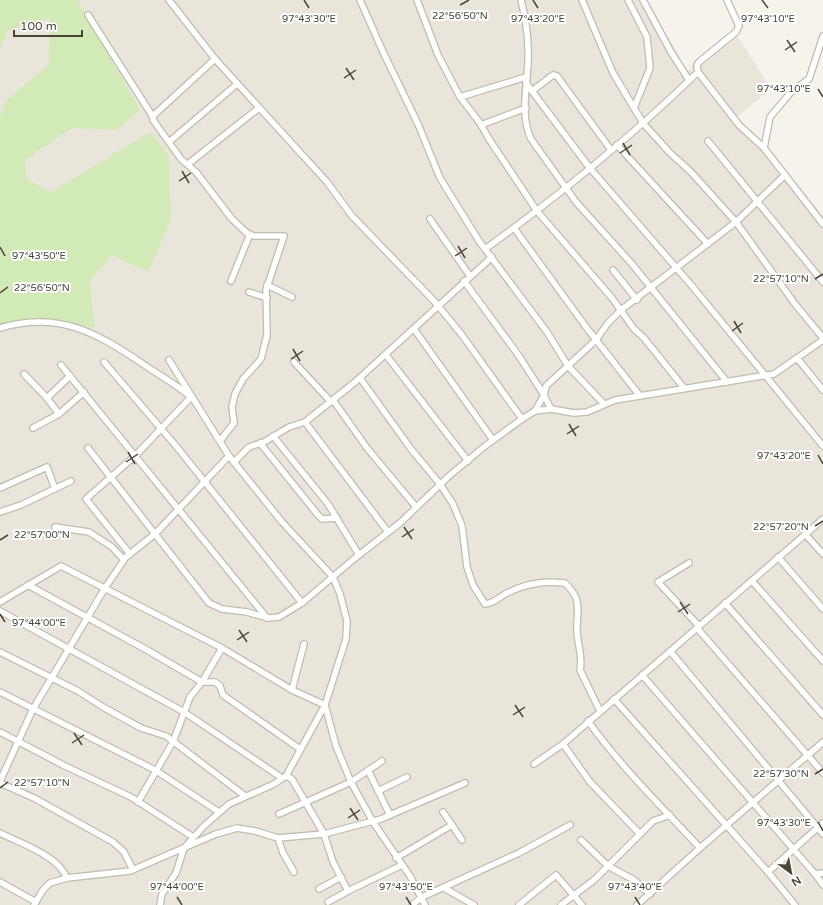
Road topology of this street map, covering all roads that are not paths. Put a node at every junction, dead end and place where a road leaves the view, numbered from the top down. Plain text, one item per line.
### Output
1 (169, 0) edge
2 (360, 0) edge
3 (416, 0) edge
4 (522, 0) edge
5 (582, 0) edge
6 (628, 0) edge
7 (643, 0) edge
8 (727, 0) edge
9 (88, 15) dead end
10 (823, 36) edge
11 (215, 60) junction
12 (698, 72) junction
13 (526, 80) junction
14 (689, 80) junction
15 (236, 84) junction
16 (532, 91) junction
17 (460, 98) junction
18 (259, 108) junction
19 (526, 108) junction
20 (634, 108) junction
21 (152, 117) junction
22 (643, 123) junction
23 (481, 125) junction
24 (708, 141) dead end
25 (168, 142) junction
26 (617, 144) junction
27 (764, 148) junction
28 (611, 150) junction
29 (188, 164) junction
30 (589, 168) junction
31 (785, 175) junction
32 (566, 188) junction
33 (758, 201) junction
34 (537, 212) junction
35 (430, 219) dead end
36 (736, 222) junction
37 (823, 224) edge
38 (514, 228) junction
39 (250, 234) junction
40 (708, 244) junction
41 (485, 249) junction
42 (492, 258) junction
43 (677, 269) junction
44 (614, 270) dead end
45 (470, 276) junction
46 (231, 281) dead end
47 (464, 281) junction
48 (823, 282) edge
49 (267, 285) junction
50 (651, 289) junction
51 (249, 292) dead end
52 (267, 298) junction
53 (292, 298) dead end
54 (637, 300) junction
55 (439, 307) junction
56 (621, 310) junction
57 (0, 328) edge
58 (414, 329) junction
59 (823, 339) edge
60 (596, 340) junction
61 (386, 354) junction
62 (797, 358) junction
63 (169, 360) dead end
64 (104, 362) dead end
65 (294, 362) dead end
66 (61, 365) dead end
67 (568, 366) junction
68 (24, 374) dead end
69 (70, 376) junction
70 (764, 376) junction
71 (360, 378) junction
72 (727, 382) junction
73 (684, 388) junction
74 (823, 390) edge
75 (84, 392) junction
76 (544, 395) junction
77 (191, 396) junction
78 (640, 396) junction
79 (47, 398) junction
80 (332, 401) junction
81 (604, 404) junction
82 (551, 409) junction
83 (535, 411) junction
84 (59, 414) junction
85 (522, 419) junction
86 (305, 422) junction
87 (33, 428) dead end
88 (160, 429) junction
89 (273, 436) junction
90 (493, 440) junction
91 (220, 441) junction
92 (260, 443) junction
93 (823, 446) edge
94 (88, 448) dead end
95 (136, 455) junction
96 (229, 456) junction
97 (468, 461) junction
98 (234, 462) junction
99 (111, 478) junction
100 (71, 481) dead end
101 (204, 482) junction
102 (440, 484) junction
103 (0, 488) edge
104 (55, 489) junction
105 (179, 508) junction
106 (416, 508) junction
107 (0, 512) edge
108 (337, 518) junction
109 (823, 519) edge
110 (55, 527) dead end
111 (388, 532) junction
112 (155, 534) junction
113 (805, 534) junction
114 (130, 554) junction
115 (823, 554) edge
116 (359, 555) junction
117 (778, 557) junction
118 (124, 560) junction
119 (689, 563) dead end
120 (333, 576) junction
121 (752, 580) junction
122 (28, 585) junction
123 (105, 588) junction
124 (0, 602) edge
125 (302, 603) junction
126 (725, 603) junction
127 (823, 609) edge
128 (0, 611) edge
129 (88, 618) junction
130 (268, 618) junction
131 (698, 626) junction
132 (304, 644) dead end
133 (222, 648) junction
134 (70, 649) junction
135 (0, 652) edge
136 (670, 652) junction
137 (823, 661) edge
138 (642, 675) junction
139 (52, 679) junction
140 (202, 682) junction
141 (292, 690) junction
142 (0, 692) edge
143 (614, 699) junction
144 (325, 705) junction
145 (33, 709) junction
146 (600, 711) junction
147 (184, 712) junction
148 (823, 714) edge
149 (588, 721) junction
150 (0, 732) edge
151 (173, 742) junction
152 (823, 742) edge
153 (19, 743) junction
154 (563, 744) junction
155 (300, 749) junction
156 (807, 754) junction
157 (382, 761) dead end
158 (534, 764) dead end
159 (156, 770) junction
160 (368, 770) junction
161 (823, 773) edge
162 (284, 777) junction
163 (407, 777) dead end
164 (0, 782) edge
165 (351, 782) junction
166 (778, 782) junction
167 (465, 783) dead end
168 (378, 791) junction
169 (245, 796) junction
170 (304, 801) junction
171 (138, 802) junction
172 (753, 802) junction
173 (219, 812) junction
174 (443, 812) dead end
175 (278, 814) dead end
176 (390, 815) junction
177 (670, 815) junction
178 (373, 822) junction
179 (823, 823) edge
180 (452, 825) junction
181 (570, 825) dead end
182 (726, 826) junction
183 (818, 828) junction
184 (0, 833) edge
185 (324, 834) junction
186 (640, 834) junction
187 (823, 834) edge
188 (193, 837) junction
189 (278, 838) junction
190 (462, 840) dead end
191 (581, 840) dead end
192 (184, 848) junction
193 (700, 848) junction
194 (794, 850) junction
195 (396, 858) junction
196 (402, 865) junction
197 (608, 866) junction
198 (133, 870) junction
199 (294, 872) dead end
200 (768, 872) junction
201 (823, 873) edge
202 (815, 874) junction
203 (340, 876) junction
204 (67, 878) junction
205 (0, 882) edge
206 (823, 884) edge
207 (444, 888) junction
208 (319, 889) dead end
209 (348, 891) junction
210 (650, 894) junction
211 (574, 895) junction
212 (422, 897) junction
213 (328, 902) dead end
214 (35, 903) edge
215 (160, 905) edge
216 (412, 905) edge
217 (425, 905) edge
218 (474, 905) edge
219 (519, 905) edge
220 (561, 905) edge
221 (582, 905) edge
222 (637, 905) edge
223 (795, 905) edge

1 - 11 street
2 - 41 street
3 - 17 street
4 - 13 street
5 - 20 street
6 - 20 street
7 - 14 street
8 - 12 street
9 - 21 street
10 - 27 street
11 - 15 street
11 - 21 street
12 - 14 street
12 - 27 street
13 - 16 street
13 - 17 street
13 - 19 street
14 - 22 street
15 - 18 street
15 - 25 street
16 - 28 street
16 - 30 street
17 - 23 street
18 - 29 street
18 - 55 street
19 - 23 street
19 - 32 street
20 - 22 street
21 - 25 street
22 - 26 street
22 - 36 street
23 - 34 street
24 - 33 street
25 - 29 street
26 - 28 street
26 - 40 street
27 - 31 street
28 - 30 street
29 - 39 street
30 - 32 street
30 - 43 street
31 - 33 street
31 - 37 street
32 - 34 street
32 - 50 street
33 - 36 street
33 - 48 street
34 - 38 street
34 - 56 street
35 - 45 street
36 - 40 street
36 - 59 street
38 - 41 street
38 - 60 street
39 - 46 street
39 - 49 street
40 - 43 street
41 - 42 street
42 - 45 street
42 - 67 street
43 - 50 street
43 - 70 street
44 - 54 street
45 - 47 street
47 - 55 street
47 - 76 street
49 - 52 street
49 - 53 street
50 - 54 street
50 - 72 street
51 - 52 street
52 - 91 street
54 - 56 street
55 - 58 street
55 - 85 street
56 - 60 street
56 - 73 street
57 - 77 street
58 - 61 street
58 - 90 street
59 - 62 street
60 - 67 street
60 - 78 street
61 - 71 street
61 - 97 street
62 - 70 street
62 - 74 street
63 - 77 street
64 - 88 street
65 - 80 street
66 - 69 street
67 - 76 street
67 - 81 street
68 - 79 street
69 - 75 street
69 - 79 street
70 - 72 street
70 - 93 street
71 - 80 street
71 - 102 street
72 - 73 street
73 - 78 street
75 - 84 street
75 - 95 street
76 - 82 street
76 - 83 street
77 - 88 street
77 - 91 street
78 - 81 street
79 - 84 street
80 - 86 street
80 - 106 street
81 - 82 street
82 - 83 street
83 - 85 street
84 - 87 street
85 - 90 street
86 - 89 street
86 - 111 street
88 - 95 street
88 - 101 street
89 - 92 street
89 - 108 street
90 - 97 street
91 - 96 street
92 - 98 street
92 - 108 street
94 - 99 street
95 - 99 street
95 - 105 street
96 - 98 street
96 - 101 street
97 - 102 street
98 - 120 street
99 - 112 street
99 - 114 street
100 - 104 street
101 - 105 street
101 - 125 street
102 - 106 street
102 - 146 street
103 - 104 street
104 - 107 street
105 - 112 street
105 - 130 street
106 - 111 street
108 - 116 street
109 - 113 street
110 - 118 street
111 - 116 street
112 - 114 street
112 - 130 street
113 - 115 street
113 - 117 street
114 - 118 street
116 - 120 street
117 - 121 street
117 - 127 street
118 - 123 street
119 - 131 street
120 - 125 street
120 - 144 street
121 - 126 street
121 - 137 street
122 - 123 street
122 - 124 street
122 - 129 street
123 - 129 street
123 - 133 street
125 - 130 street
126 - 131 street
126 - 148 street
128 - 134 street
129 - 134 street
129 - 140 street
131 - 136 street
131 - 156 street
132 - 141 street
133 - 140 street
133 - 141 street
134 - 139 street
134 - 147 street
135 - 139 street
136 - 138 street
136 - 166 street
138 - 143 street
138 - 172 street
139 - 145 street
139 - 151 street
140 - 147 street
140 - 155 street
141 - 144 street
142 - 145 street
143 - 146 street
143 - 182 street
144 - 155 street
144 - 165 street
145 - 153 street
145 - 159 street
146 - 149 street
147 - 151 street
147 - 162 street
149 - 154 street
149 - 177 street
150 - 153 street
151 - 159 street
151 - 169 street
152 - 156 street
153 - 164 street
153 - 171 street
154 - 158 street
154 - 186 street
155 - 162 street
156 - 161 street
156 - 166 street
157 - 160 street
159 - 171 street
159 - 173 street
160 - 165 street
160 - 168 street
162 - 169 street
162 - 170 street
163 - 168 street
164 - 198 street
165 - 170 street
165 - 178 street
166 - 172 street
166 - 183 street
167 - 176 street
168 - 176 street
169 - 173 street
170 - 175 street
170 - 185 street
171 - 188 street
172 - 182 street
172 - 194 street
173 - 188 street
174 - 180 street
176 - 178 street
177 - 186 street
177 - 193 street
178 - 185 street
178 - 195 street
179 - 183 street
180 - 190 street
180 - 195 street
181 - 207 street
182 - 193 street
182 - 200 street
183 - 187 street
183 - 194 street
184 - 204 street
185 - 189 street
185 - 203 street
186 - 197 street
188 - 192 street
189 - 192 street
189 - 199 street
191 - 197 street
192 - 198 street
192 - 215 street
193 - 210 street
194 - 200 street
194 - 202 street
195 - 196 street
196 - 209 street
196 - 212 street
197 - 210 street
197 - 211 street
198 - 204 street
200 - 223 street
201 - 202 street
202 - 206 street
203 - 208 street
203 - 209 street
204 - 214 street
205 - 214 street
207 - 212 street
207 - 218 street
209 - 213 street
210 - 222 street
211 - 219 street
211 - 220 street
211 - 221 street
212 - 216 street
212 - 217 street

